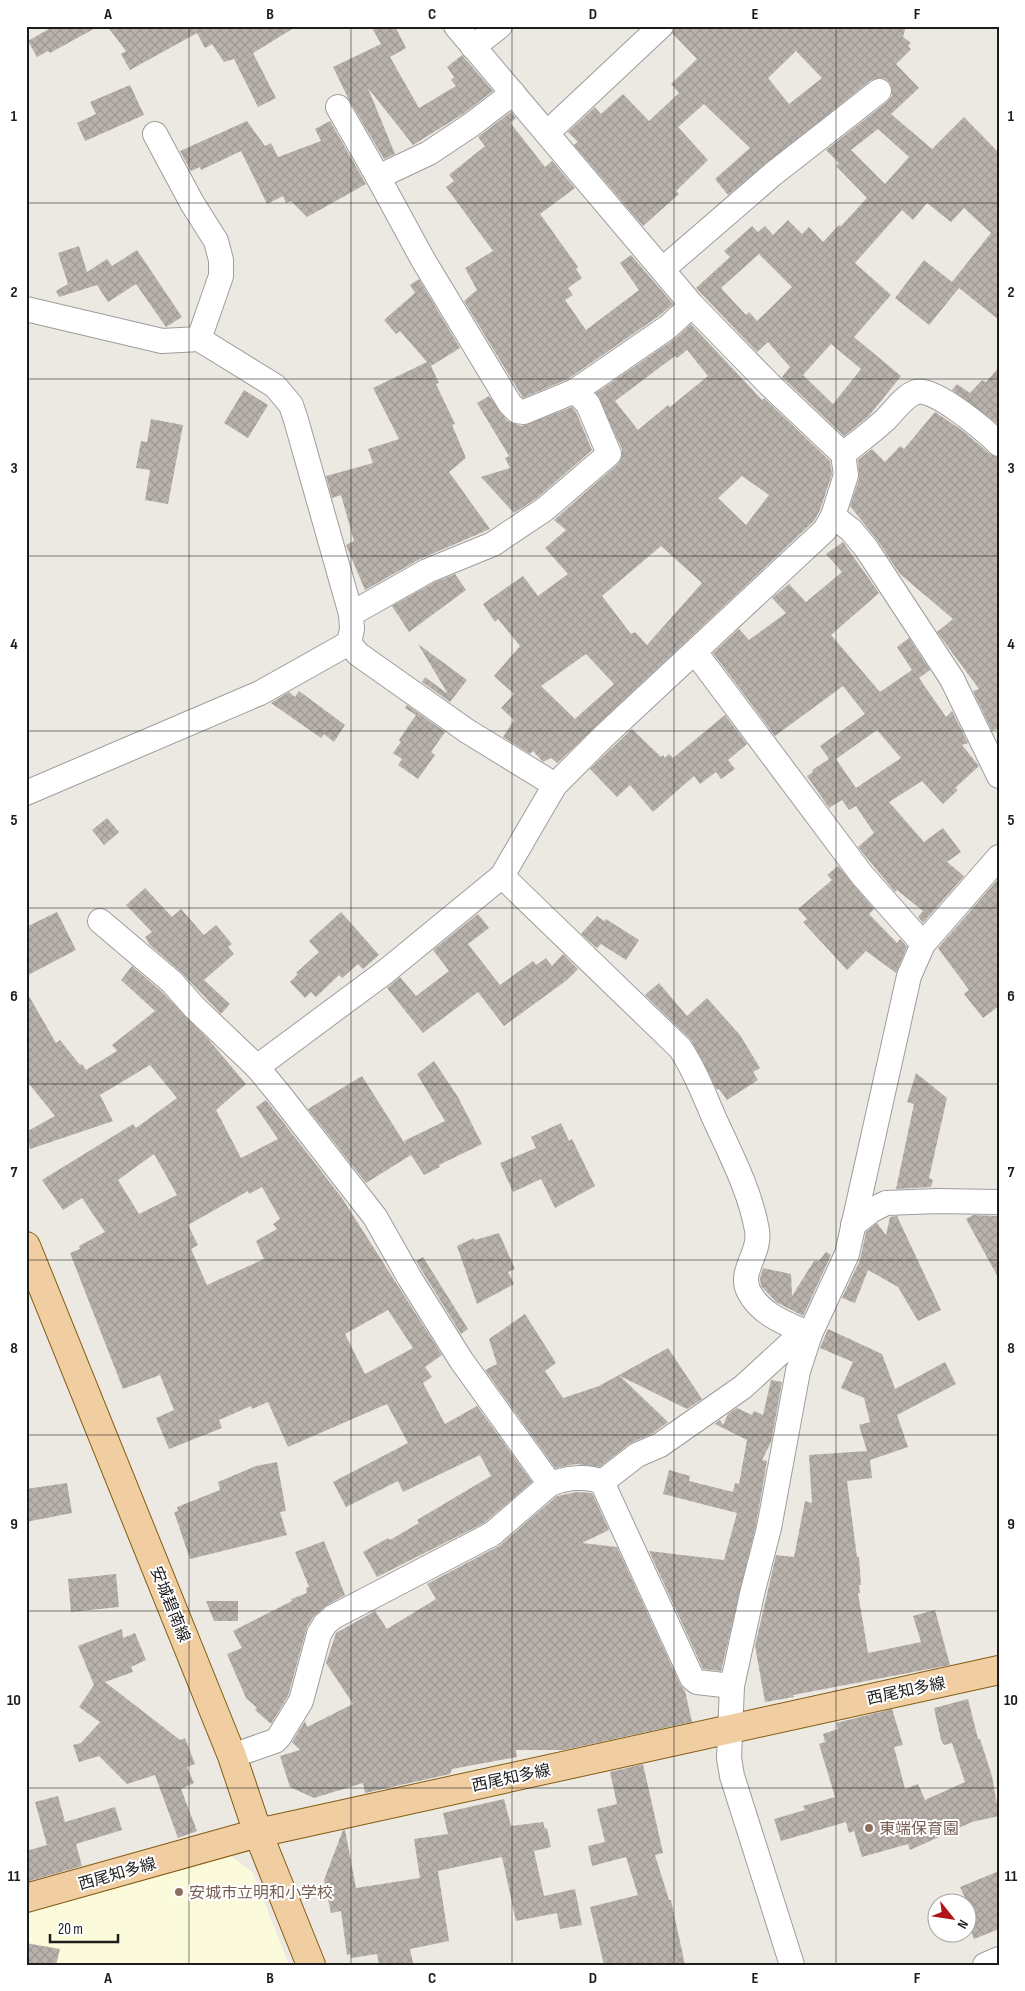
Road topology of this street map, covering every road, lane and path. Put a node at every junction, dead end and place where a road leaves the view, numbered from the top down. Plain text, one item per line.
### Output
1 (456, 26) edge
2 (500, 26) edge
3 (661, 26) edge
4 (473, 46) junction
5 (879, 91) dead end
6 (513, 93) junction
7 (338, 107) dead end
8 (547, 133) junction
9 (155, 134) dead end
10 (378, 177) junction
11 (663, 269) junction
12 (692, 305) junction
13 (26, 309) edge
14 (199, 339) junction
15 (575, 391) junction
16 (995, 432) edge
17 (843, 454) junction
18 (833, 516) junction
19 (351, 614) junction
20 (349, 643) junction
21 (695, 652) junction
22 (999, 776) edge
23 (555, 786) junction
24 (26, 793) edge
25 (999, 857) edge
26 (502, 876) junction
27 (100, 920) dead end
28 (923, 944) junction
29 (257, 1067) junction
30 (999, 1202) edge
31 (854, 1226) junction
32 (26, 1246) edge
33 (810, 1334) junction
34 (602, 1482) junction
35 (550, 1484) junction
36 (999, 1670) edge
37 (732, 1686) junction
38 (730, 1729) junction
39 (232, 1756) junction
40 (258, 1833) junction
41 (26, 1898) edge
42 (999, 1959) edge
43 (311, 1965) edge
44 (792, 1965) edge
45 (985, 1965) edge

1 - 4 street
2 - 4 street
3 - 8 street
4 - 6 street
5 - 11 street
6 - 8 street
6 - 10 street
7 - 10 street
8 - 11 street
9 - 14 street
10 - 15 street
11 - 12 street
12 - 15 street
12 - 17 street
13 - 14 street
14 - 19 street
15 - 19 street
16 - 17 street
17 - 18 street
18 - 21 street
18 - 22 street
19 - 20 street
20 - 23 street
20 - 24 street
21 - 23 street
21 - 28 street
23 - 26 street
25 - 28 street
26 - 29 street
26 - 33 street
27 - 29 street
28 - 31 street
29 - 35 street
30 - 31 street
31 - 33 street
32 - 39 main road, 安城碧南線
33 - 34 street
33 - 37 street
34 - 35 street
34 - 37 street
35 - 39 street
36 - 38 main road, 西尾知多線
37 - 38 street
38 - 40 main road, 西尾知多線
38 - 44 street
39 - 40 main road, 安城碧南線
40 - 41 main road, 西尾知多線
40 - 43 main road, 安城碧南線
42 - 45 street

